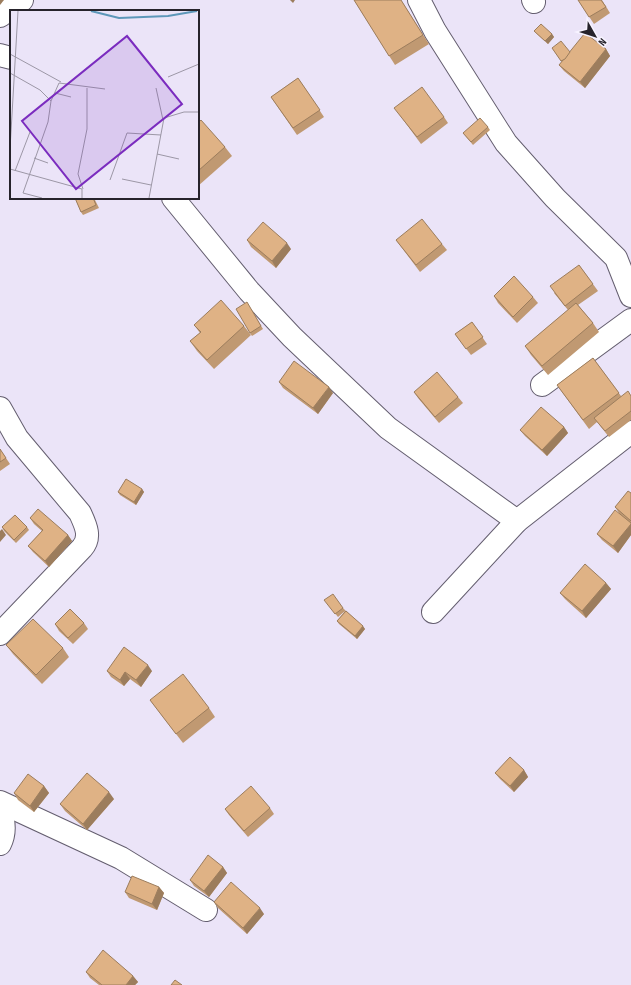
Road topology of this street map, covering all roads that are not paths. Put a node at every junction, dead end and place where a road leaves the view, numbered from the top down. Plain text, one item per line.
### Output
1 (22, 0) edge
2 (419, 0) edge
3 (0, 16) edge
4 (0, 55) edge
5 (10, 58) edge
6 (174, 199) edge
7 (623, 258) edge
8 (631, 296) edge
9 (631, 320) edge
10 (542, 385) dead end
11 (0, 408) edge
12 (631, 432) edge
13 (518, 521) junction
14 (433, 612) dead end
15 (0, 634) edge
16 (0, 802) edge
17 (0, 812) edge
18 (0, 844) edge
19 (206, 910) dead end

1 - 3 street
2 - 7 street
4 - 5 street
6 - 13 street
7 - 8 street
9 - 10 street
11 - 15 street
12 - 13 street
13 - 14 street
16 - 19 street
17 - 18 street

